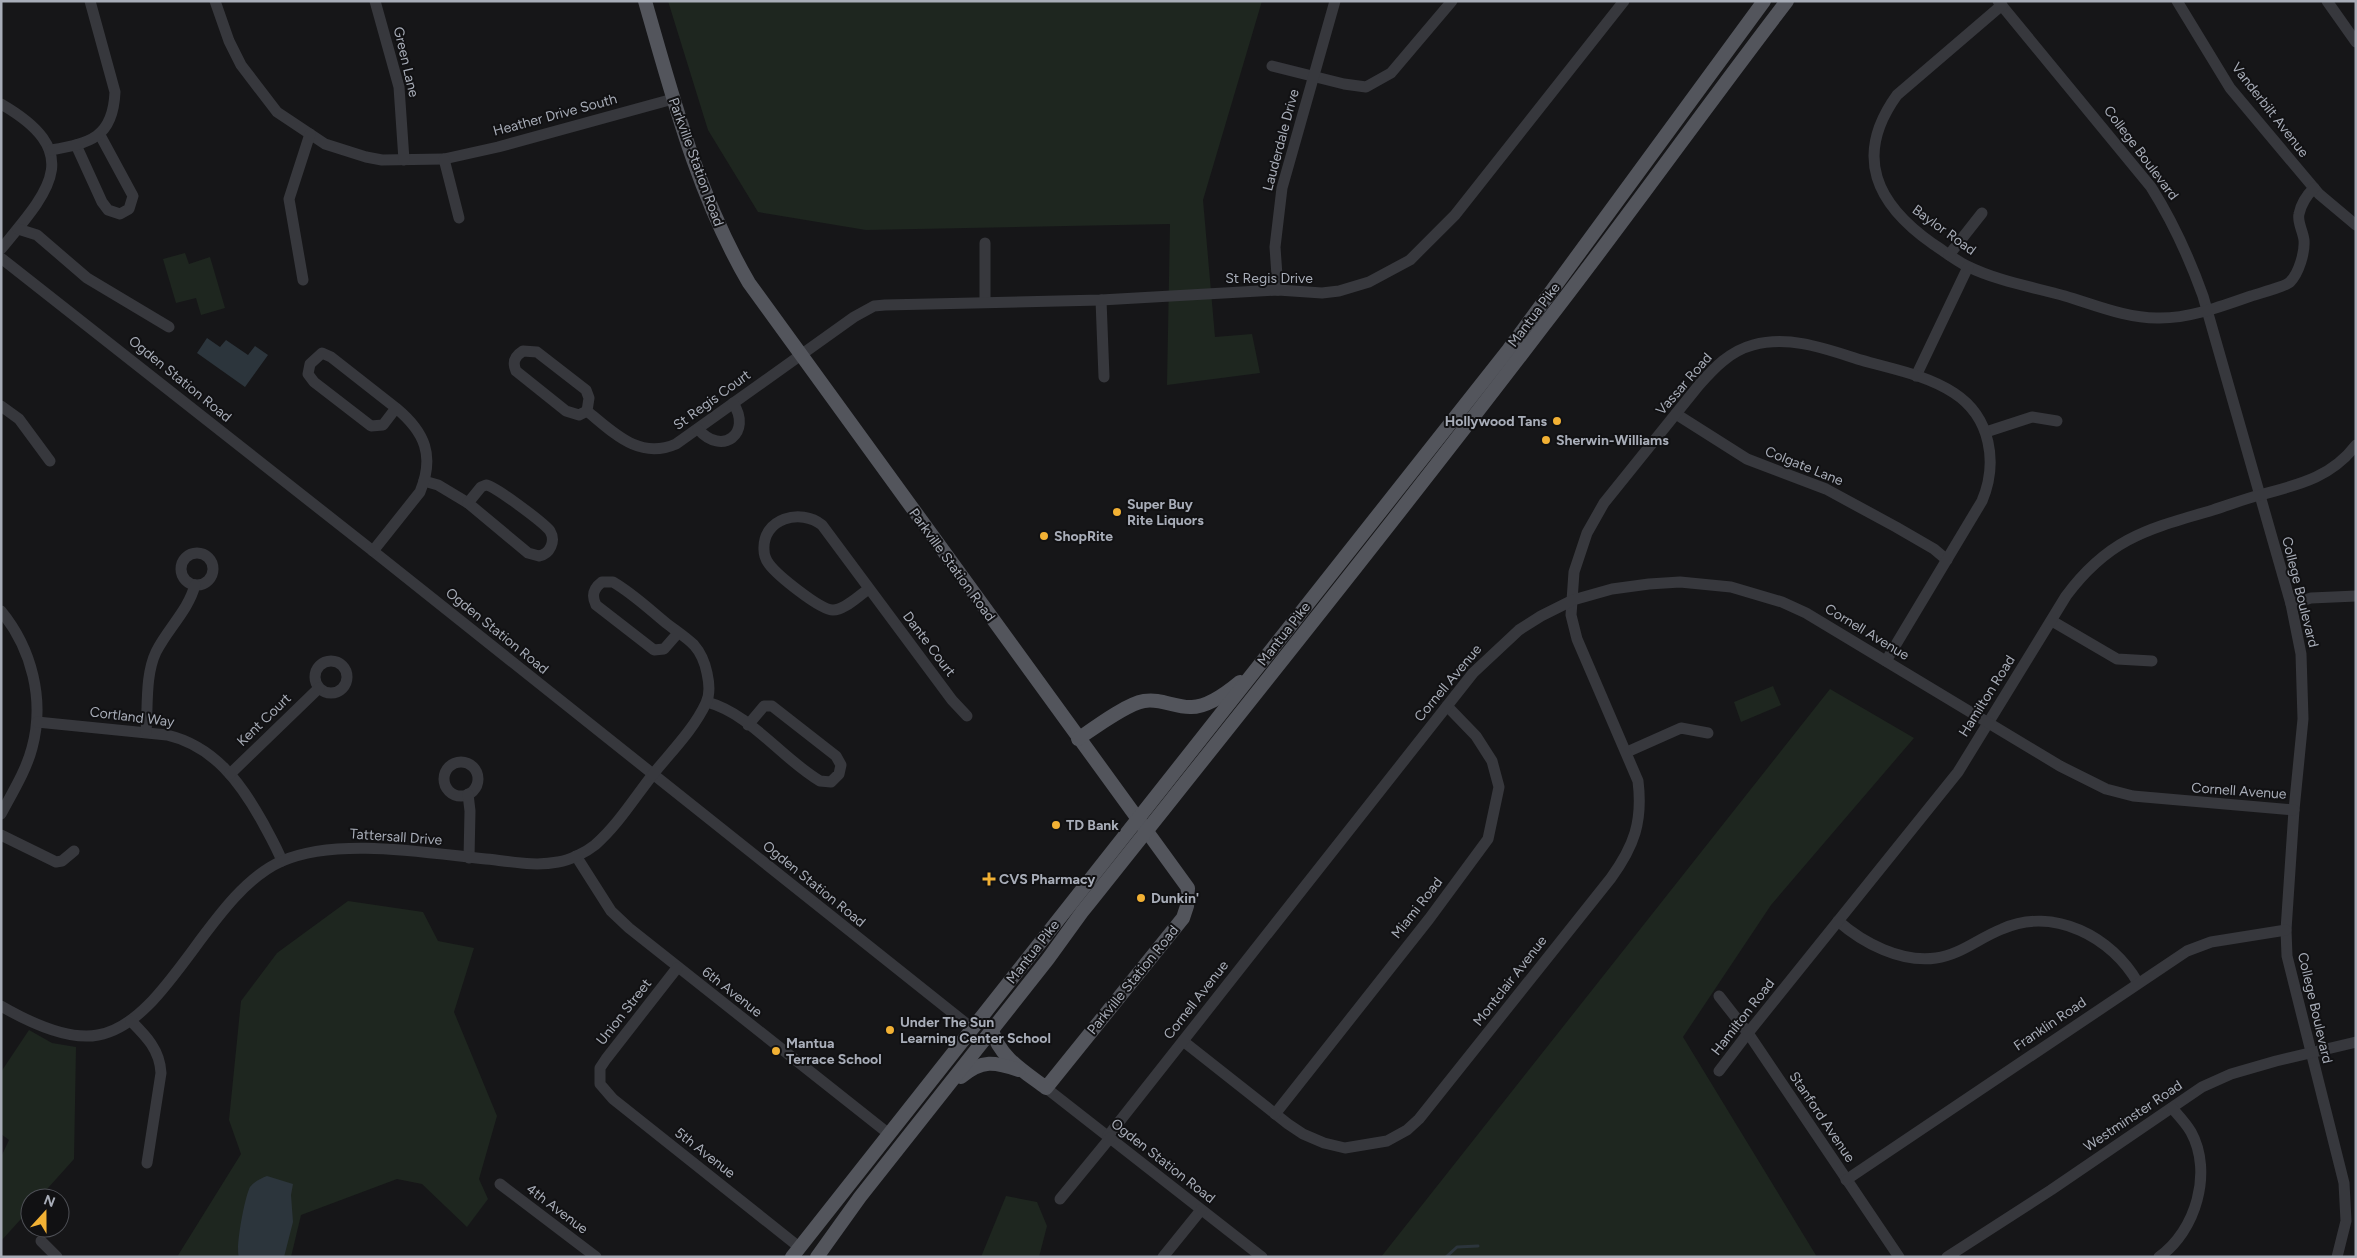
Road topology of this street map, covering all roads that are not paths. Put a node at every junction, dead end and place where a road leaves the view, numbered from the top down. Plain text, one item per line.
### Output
1 (90, 1) edge
2 (215, 1) edge
3 (375, 1) edge
4 (645, 1) edge
5 (1335, 1) edge
6 (1452, 1) edge
7 (1624, 1) edge
8 (1764, 1) edge
9 (1788, 1) edge
10 (1794, 1) edge
11 (2176, 1) edge
12 (2327, 1) edge
13 (2000, 3) edge
14 (1774, 19) junction
15 (2356, 42) edge
16 (1272, 66) dead end
17 (1314, 76) junction
18 (673, 99) junction
19 (1, 104) edge
20 (310, 134) junction
21 (100, 135) junction
22 (76, 145) junction
23 (51, 150) junction
24 (444, 159) junction
25 (404, 160) junction
26 (2314, 188) junction
27 (1982, 213) dead end
28 (459, 218) dead end
29 (2356, 226) edge
30 (18, 229) junction
31 (985, 243) dead end
32 (1, 249) edge
33 (1948, 255) junction
34 (1, 258) edge
35 (1968, 267) junction
36 (303, 280) dead end
37 (1278, 290) junction
38 (1101, 300) junction
39 (985, 302) junction
40 (2206, 311) junction
41 (169, 327) dead end
42 (800, 355) junction
43 (1916, 376) junction
44 (1104, 377) dead end
45 (733, 403) junction
46 (1, 406) edge
47 (396, 408) junction
48 (587, 411) junction
49 (1676, 414) junction
50 (2058, 421) dead end
51 (698, 429) junction
52 (1986, 432) junction
53 (2356, 445) edge
54 (50, 461) dead end
55 (424, 480) junction
56 (2259, 495) junction
57 (468, 503) junction
58 (373, 551) junction
59 (1947, 560) junction
60 (195, 585) dead end
61 (869, 589) junction
62 (2356, 596) edge
63 (1573, 600) junction
64 (2290, 604) junction
65 (1, 611) edge
66 (2052, 621) junction
67 (678, 633) junction
68 (1886, 661) junction
69 (2152, 661) dead end
70 (1256, 669) junction
71 (319, 688) dead end
72 (707, 702) junction
73 (1446, 706) junction
74 (967, 716) dead end
75 (1988, 721) junction
76 (37, 722) junction
77 (748, 724) junction
78 (146, 732) junction
79 (1708, 732) dead end
80 (1078, 739) junction
81 (1627, 752) junction
82 (230, 774) junction
83 (653, 775) junction
84 (468, 794) dead end
85 (2294, 810) junction
86 (1, 814) edge
87 (1142, 826) junction
88 (1, 835) edge
89 (74, 851) dead end
90 (576, 856) junction
91 (469, 858) junction
92 (282, 861) junction
93 (1838, 921) junction
94 (2286, 930) junction
95 (677, 968) junction
96 (2138, 983) junction
97 (1719, 996) dead end
98 (1, 1006) edge
99 (131, 1021) junction
100 (973, 1028) junction
101 (992, 1030) junction
102 (1748, 1033) junction
103 (1183, 1042) junction
104 (2356, 1042) edge
105 (2310, 1053) junction
106 (1719, 1071) dead end
107 (1027, 1073) junction
108 (599, 1076) joint
109 (1046, 1088) junction
110 (2172, 1108) junction
111 (1275, 1114) junction
112 (889, 1134) junction
113 (1109, 1137) junction
114 (147, 1164) dead end
115 (1846, 1180) junction
116 (500, 1184) dead end
117 (860, 1197) junction
118 (1060, 1199) dead end
119 (1201, 1210) junction
120 (41, 1241) dead end
121 (796, 1252) edge
122 (57, 1257) edge
123 (596, 1257) edge
124 (817, 1257) edge
125 (1164, 1257) edge
126 (1262, 1257) edge
127 (1899, 1257) edge
128 (1947, 1257) edge
129 (2159, 1257) edge
130 (2337, 1257) edge

1 - 21 street
2 - 20 street, Heather Drive South
3 - 25 street, Green Lane
4 - 18 main road, Parkville Station Road
5 - 17 street, Lauderdale Drive
6 - 17 street
7 - 37 street, St Regis Drive
8 - 70 main road, Mantua Pike
9 - 14 main road, Mantua Pike
10 - 14 main road
11 - 26 street, Vanderbilt Avenue
12 - 15 street
13 - 33 street, Baylor Road
13 - 40 street, College Boulevard
14 - 87 main road, Mantua Pike
16 - 17 street
17 - 37 street, Lauderdale Drive
18 - 24 street, Heather Drive South
18 - 42 main road, Parkville Station Road
19 - 23 street
20 - 25 street, Heather Drive South
20 - 36 street
21 - 22 street
21 - 22 street
22 - 23 street
23 - 30 street
24 - 25 street, Heather Drive South
24 - 28 street
26 - 29 street, Vanderbilt Avenue
26 - 40 street, Baylor Road
27 - 33 street
30 - 32 street
30 - 41 street
31 - 39 street
33 - 35 street, Baylor Road
34 - 58 street, Ogden Station Road
35 - 40 street, Baylor Road
35 - 43 street
37 - 38 street, St Regis Drive
38 - 39 street, St Regis Drive
38 - 44 street
39 - 42 street, St Regis Drive
40 - 56 street, College Boulevard
42 - 45 street, St Regis Court
42 - 80 main road, Parkville Station Road
43 - 49 street, Vassar Road
43 - 52 street, Vassar Road
45 - 51 street, St Regis Court
45 - 51 street
46 - 54 street
47 - 47 street
47 - 55 street
48 - 48 street
48 - 51 street, St Regis Court
49 - 59 street, Colgate Lane
49 - 63 street, Vassar Road
50 - 52 street
52 - 59 street, Vassar Road
53 - 56 street, Hamilton Road
55 - 57 street
55 - 58 street
56 - 64 street, College Boulevard
56 - 66 street, Hamilton Road
57 - 57 street
58 - 83 street, Ogden Station Road
59 - 68 street, Vassar Road
60 - 78 street
61 - 61 street, Dante Court
61 - 74 street, Dante Court
62 - 64 street
63 - 68 street, Cornell Avenue
63 - 73 street, Cornell Avenue
63 - 81 street, Montclair Avenue
64 - 85 street, College Boulevard
65 - 76 street
66 - 69 street
66 - 75 street, Hamilton Road
67 - 67 street
67 - 72 street
68 - 75 street, Cornell Avenue
70 - 80 main road
70 - 87 main road, Mantua Pike
71 - 82 street, Kent Court
72 - 77 street
72 - 83 street, Tattersall Drive
73 - 103 street, Cornell Avenue
73 - 111 street, Miami Road
75 - 85 street, Cornell Avenue
75 - 93 street, Hamilton Road
76 - 78 street, Cortland Way
76 - 86 street
77 - 77 street
78 - 82 street, Cortland Way
79 - 81 street
80 - 87 main road, Parkville Station Road
81 - 111 street, Montclair Avenue
82 - 92 street, Cortland Way
83 - 90 street, Tattersall Drive
83 - 100 street, Ogden Station Road
84 - 91 street
85 - 94 street, College Boulevard
87 - 100 main road, Mantua Pike
87 - 101 main road, Mantua Pike
87 - 109 main road, Parkville Station Road
88 - 89 street
90 - 91 street, Tattersall Drive
90 - 95 street, 6th Avenue
91 - 92 street, Tattersall Drive
92 - 99 street, Tattersall Drive
93 - 96 street
93 - 102 street, Hamilton Road
94 - 96 street, Franklin Road
94 - 105 street, College Boulevard
95 - 108 street, Union Street
95 - 112 street, 6th Avenue
96 - 115 street, Franklin Road
97 - 102 street, Stanford Avenue
98 - 99 street, Tattersall Drive
99 - 114 street
100 - 112 main road, Mantua Pike
101 - 107 main road
101 - 117 main road, Mantua Pike
102 - 106 street, Hamilton Road
102 - 115 street, Stanford Avenue
103 - 111 street, Montclair Avenue
103 - 113 street, Cornell Avenue
104 - 105 street, Westminster Road
105 - 110 street, Westminster Road
105 - 130 street, College Boulevard
107 - 109 main road
107 - 117 main road
108 - 121 street, 5th Avenue
109 - 113 street, Ogden Station Road
110 - 128 street, Westminster Road
110 - 129 street
112 - 121 main road, Mantua Pike
113 - 118 street, Cornell Avenue
113 - 119 street, Ogden Station Road
115 - 127 street, Stanford Avenue
116 - 123 street, 4th Avenue
117 - 124 main road, Mantua Pike
119 - 125 street
119 - 126 street, Ogden Station Road
120 - 122 street

